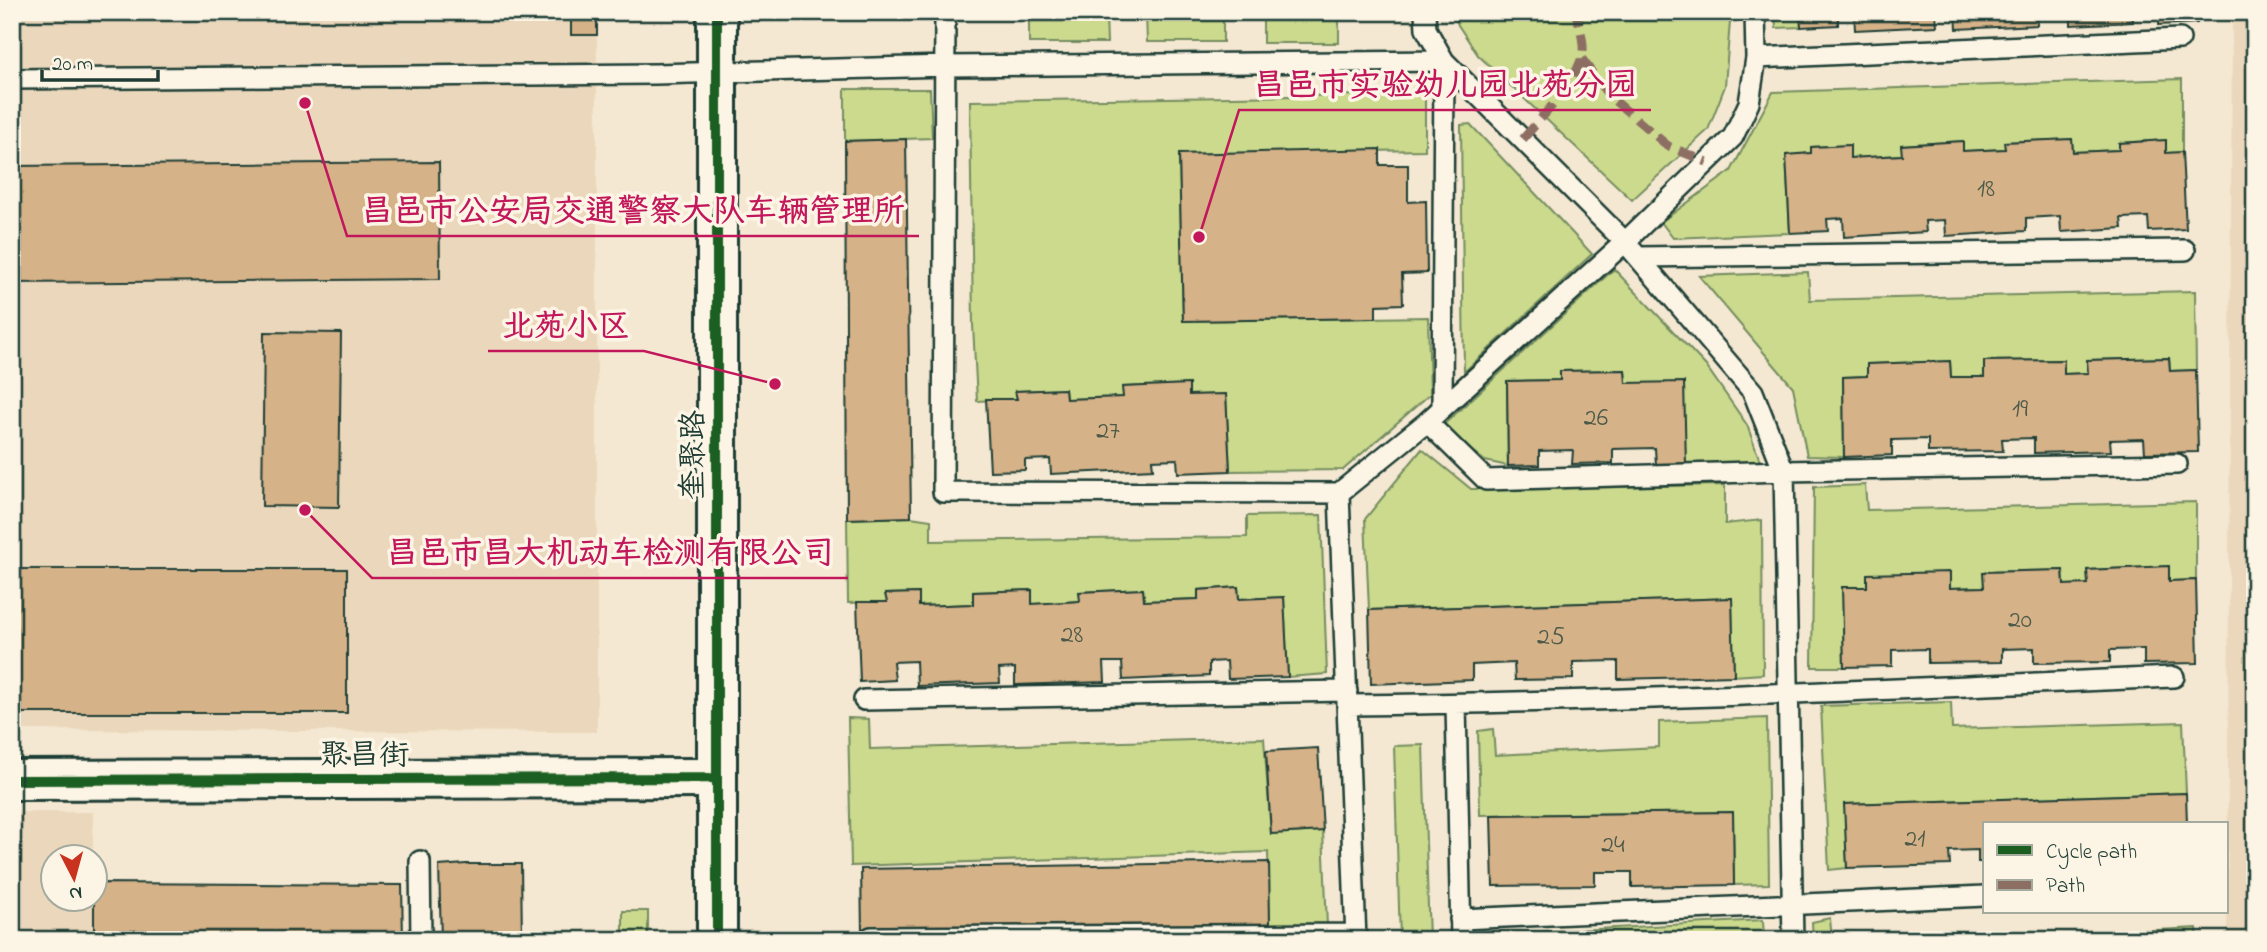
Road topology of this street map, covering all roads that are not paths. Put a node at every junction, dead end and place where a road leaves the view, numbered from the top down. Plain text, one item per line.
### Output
1 (717, 12) edge
2 (945, 12) edge
3 (1424, 12) edge
4 (1755, 12) edge
5 (2180, 39) dead end
6 (1756, 58) junction
7 (1444, 61) junction
8 (946, 66) junction
9 (717, 72) junction
10 (12, 79) edge
11 (1625, 242) junction
12 (2185, 250) dead end
13 (1639, 257) junction
14 (1435, 415) junction
15 (2177, 464) dead end
16 (1784, 471) junction
17 (1339, 493) junction
18 (2174, 677) dead end
19 (1789, 693) junction
20 (1347, 698) junction
21 (864, 700) dead end
22 (1456, 704) junction
23 (716, 778) junction
24 (12, 780) edge
25 (420, 862) dead end
26 (1983, 896) edge
27 (1792, 904) junction
28 (1460, 919) junction
29 (1356, 937) edge
30 (421, 940) edge
31 (717, 940) edge
32 (871, 940) edge
33 (1461, 940) edge
34 (1793, 940) edge

1 - 9 street, 奎聚路
2 - 8 lane
3 - 7 lane
4 - 6 lane
5 - 6 lane
6 - 11 lane
7 - 8 lane
7 - 11 lane
7 - 14 lane
8 - 9 lane
8 - 17 lane
9 - 10 lane
9 - 23 street, 奎聚路
11 - 13 lane
11 - 14 lane
12 - 13 lane
13 - 16 lane
14 - 16 lane
14 - 17 lane
15 - 16 lane
16 - 19 lane
17 - 20 lane
18 - 19 lane
19 - 22 lane
19 - 27 lane
20 - 21 lane
20 - 22 lane
20 - 29 lane
22 - 28 lane
23 - 24 street, 聚昌街
23 - 31 street, 奎聚路
25 - 30 lane
26 - 27 lane
27 - 28 lane
27 - 34 lane
28 - 33 lane
29 - 32 lane

